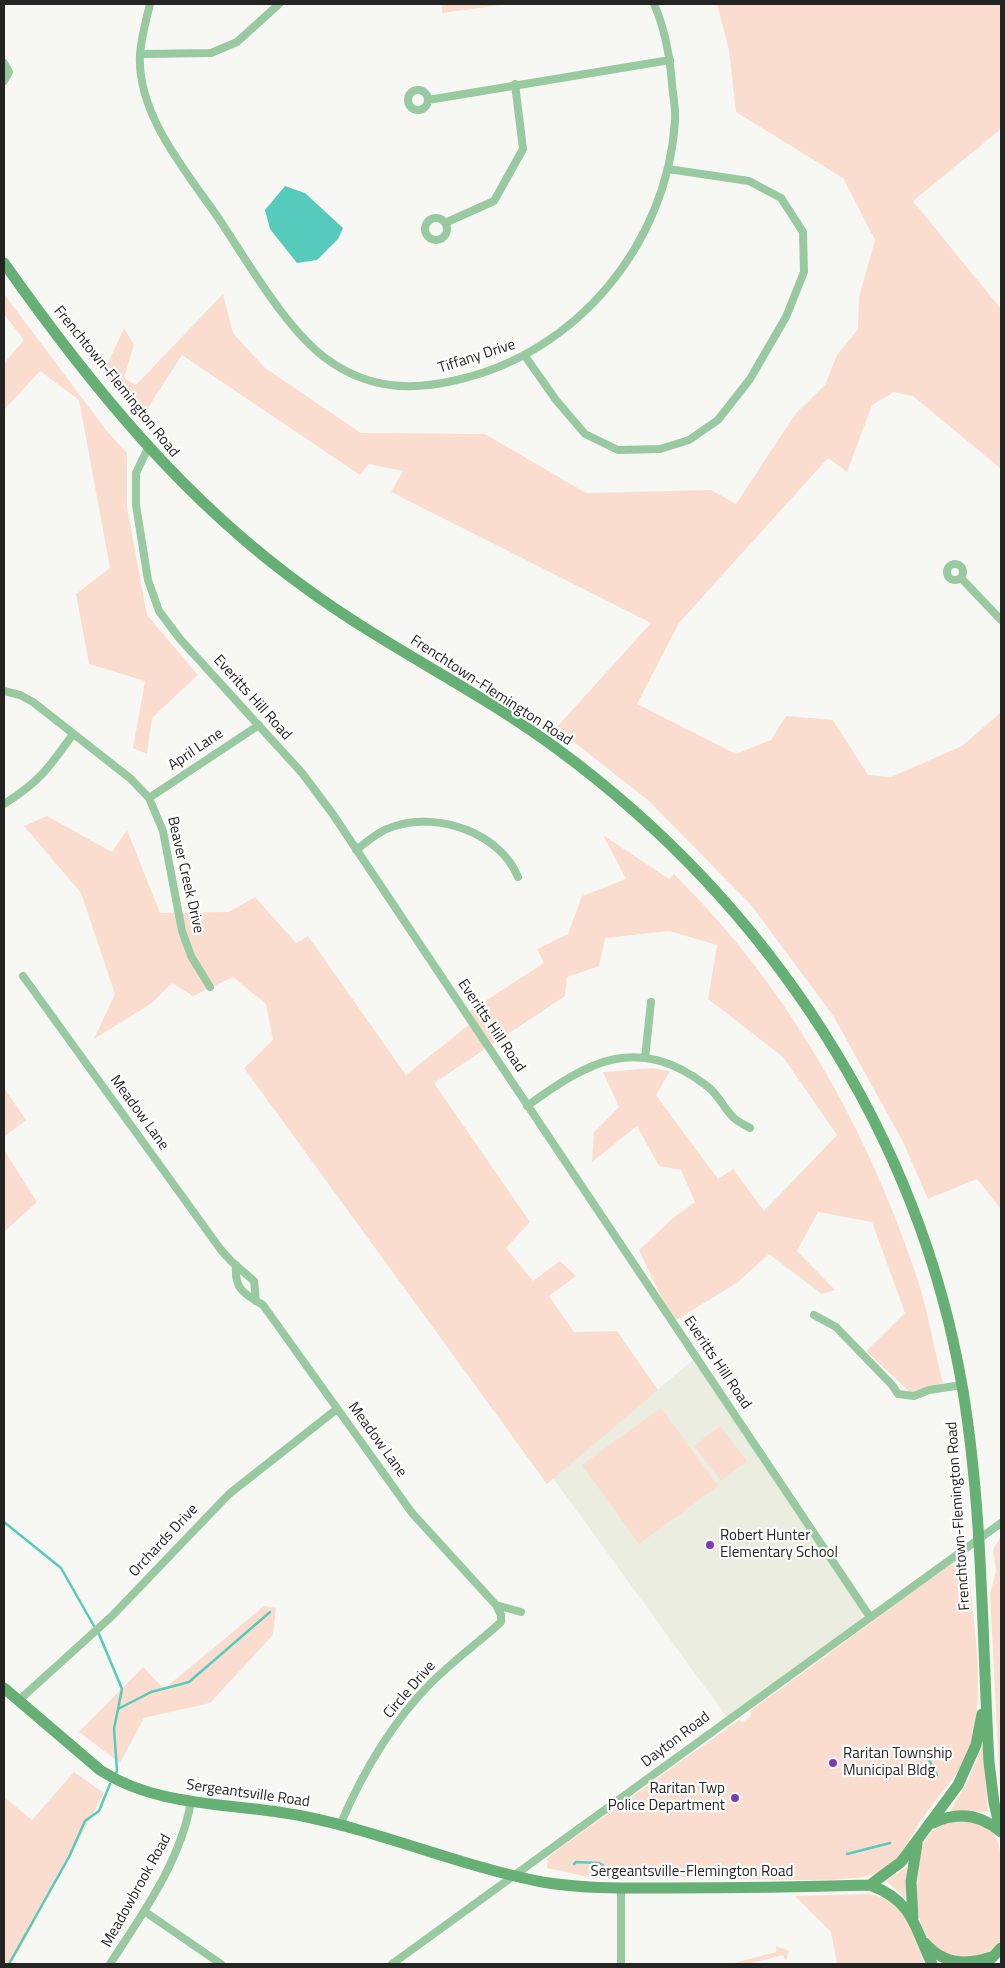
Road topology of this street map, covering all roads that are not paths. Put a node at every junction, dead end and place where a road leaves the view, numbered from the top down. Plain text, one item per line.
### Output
1 (150, 4) edge
2 (279, 4) edge
3 (654, 4) edge
4 (140, 54) junction
5 (670, 60) junction
6 (4, 63) edge
7 (4, 81) edge
8 (515, 84) junction
9 (428, 100) dead end
10 (668, 168) junction
11 (445, 224) dead end
12 (4, 263) edge
13 (525, 356) junction
14 (148, 448) junction
15 (960, 578) dead end
16 (1001, 620) edge
17 (4, 690) edge
18 (259, 725) junction
19 (73, 734) junction
20 (149, 798) junction
21 (4, 804) edge
22 (356, 850) junction
23 (518, 877) dead end
24 (23, 976) dead end
25 (210, 987) dead end
26 (651, 1002) dead end
27 (645, 1058) junction
28 (527, 1106) junction
29 (750, 1128) dead end
30 (236, 1265) junction
31 (256, 1301) junction
32 (814, 1315) dead end
33 (962, 1385) junction
34 (337, 1409) junction
35 (1001, 1523) edge
36 (978, 1540) junction
37 (496, 1605) junction
38 (520, 1612) dead end
39 (870, 1617) junction
40 (4, 1688) edge
41 (985, 1692) junction
42 (18, 1701) junction
43 (191, 1801) junction
44 (931, 1824) junction
45 (340, 1825) junction
46 (1001, 1832) edge
47 (917, 1842) junction
48 (516, 1876) junction
49 (870, 1885) junction
50 (621, 1888) junction
51 (144, 1912) junction
52 (914, 1924) junction
53 (922, 1940) junction
54 (1001, 1948) edge
55 (988, 1961) edge
56 (110, 1964) edge
57 (221, 1964) edge
58 (392, 1964) edge
59 (621, 1964) edge
60 (932, 1964) edge

1 - 4 street, Tiffany Drive
2 - 4 street
3 - 5 street, Tiffany Drive
4 - 13 street, Tiffany Drive
5 - 8 street
5 - 10 street, Tiffany Drive
6 - 7 street
8 - 9 street
8 - 11 street
10 - 13 street, Tiffany Drive
10 - 13 street
12 - 14 main road, Frenchtown-Flemington Road
14 - 18 street, Everitts Hill Road
14 - 33 main road, Frenchtown-Flemington Road
15 - 16 street
17 - 19 street, Beaver Creek Drive
18 - 20 street, April Lane
18 - 22 street, Everitts Hill Road
19 - 20 street, Beaver Creek Drive
19 - 21 street
20 - 25 street, Beaver Creek Drive
22 - 23 street
22 - 28 street, Everitts Hill Road
24 - 30 street, Meadow Lane
26 - 27 street
27 - 28 street
27 - 29 street
28 - 39 street, Everitts Hill Road
30 - 31 street, Meadow Lane
30 - 31 street, Meadow Lane
31 - 34 street, Meadow Lane
32 - 33 street
33 - 36 main road, Frenchtown-Flemington Road
34 - 37 street, Meadow Lane
34 - 42 street, Orchards Drive
35 - 36 street, Dayton Road
36 - 39 street, Dayton Road
36 - 41 main road, Frenchtown-Flemington Road
37 - 38 street
37 - 45 street, Circle Drive
39 - 48 street, Dayton Road
40 - 42 main road, Sergeantsville Road
41 - 44 main road, Frenchtown-Flemington Road
41 - 46 main road, Frenchtown-Flemington Road
42 - 43 main road, Sergeantsville Road
43 - 45 main road, Sergeantsville Road
43 - 51 street, Meadowbrook Road
44 - 46 main road
44 - 47 main road, Frenchtown-Flemington Road
45 - 48 main road, Sergeantsville Road
47 - 49 main road
47 - 52 main road
48 - 50 main road, Sergeantsville-Flemington Road
48 - 58 street, Dayton Road
49 - 50 main road, Sergeantsville-Flemington Road
49 - 52 main road, Sergeantsville-Flemington Road
50 - 59 street
51 - 56 street, Meadowbrook Road
51 - 57 street
52 - 53 main road, Sergeantsville-Flemington Road
53 - 55 main road
53 - 60 main road
54 - 55 main road

